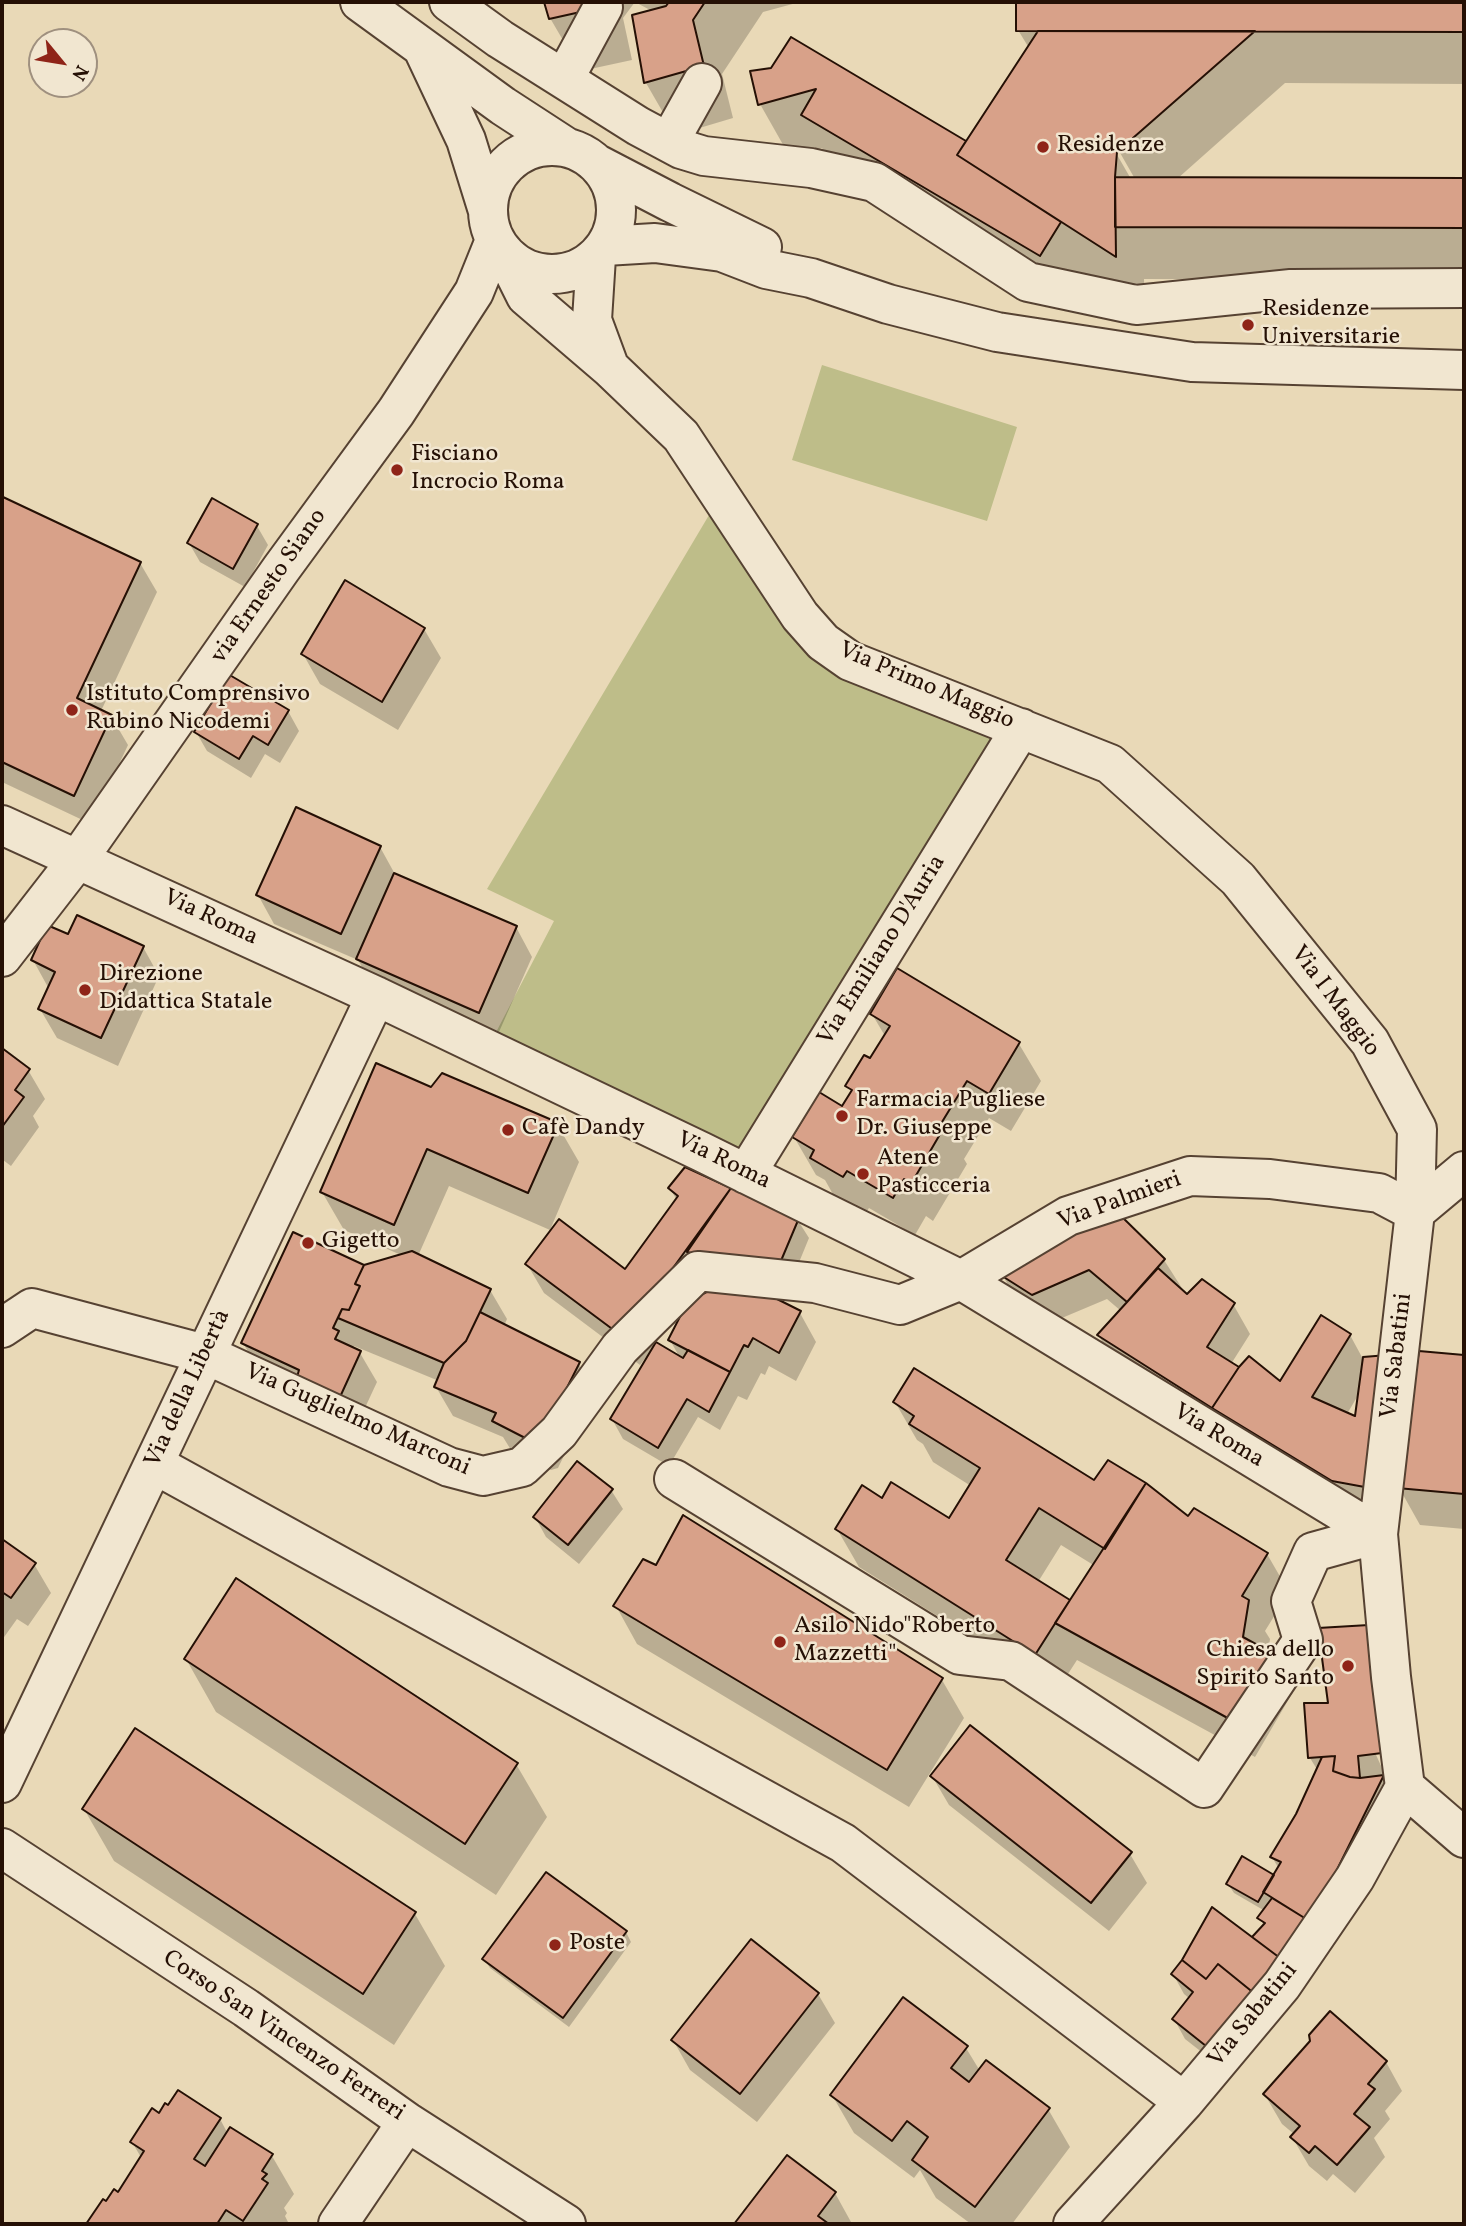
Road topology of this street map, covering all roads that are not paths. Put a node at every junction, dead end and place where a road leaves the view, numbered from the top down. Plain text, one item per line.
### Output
1 (360, 2) edge
2 (454, 3) edge
3 (603, 7) dead end
4 (424, 49) junction
5 (564, 79) junction
6 (702, 83) dead end
7 (669, 142) junction
8 (581, 155) junction
9 (496, 235) junction
10 (601, 251) junction
11 (811, 278) junction
12 (1464, 288) edge
13 (610, 368) junction
14 (1464, 370) edge
15 (1021, 728) junction
16 (2, 824) edge
17 (1180, 826) joint
18 (78, 859) junction
19 (2, 957) edge
20 (376, 996) junction
21 (1464, 1171) edge
22 (746, 1174) junction
23 (1415, 1212) junction
24 (961, 1280) junction
25 (2, 1328) edge
26 (205, 1353) junction
27 (153, 1464) junction
28 (674, 1479) dead end
29 (1380, 1518) junction
30 (2, 1783) edge
31 (1405, 1787) junction
32 (1464, 1838) edge
33 (2, 1847) edge
34 (1184, 2102) junction
35 (407, 2122) junction
36 (338, 2224) edge
37 (566, 2224) edge
38 (1073, 2224) edge

1 - 4 street
2 - 5 street
3 - 5 street
4 - 8 street
4 - 9 street
5 - 7 street
6 - 7 street
7 - 12 street
8 - 9 street
8 - 10 street
8 - 11 street
9 - 10 street
9 - 13 street
9 - 18 street, via Ernesto Siano
10 - 11 street
10 - 13 street
11 - 14 street
13 - 15 street, Via Primo Maggio
15 - 17 street, Via Primo Maggio
15 - 22 street, Via Emiliano D'Auria
16 - 18 street, Via Roma
17 - 23 street, Via I Maggio
18 - 19 street, via Ernesto Siano
18 - 20 street, Via Roma
20 - 22 street, Via Roma
20 - 26 street, Via della Libertà
21 - 23 street
22 - 24 street, Via Roma
23 - 24 street, Via Palmieri
23 - 29 street, Via Sabatini
24 - 26 street, Via Guglielmo Marconi
24 - 29 street, Via Roma
25 - 26 street
26 - 27 street, Via della Libertà
27 - 30 street, Via della Libertà
27 - 34 street
28 - 29 street
29 - 31 street, Via Sabatini
31 - 32 street
31 - 34 street, Via Sabatini
33 - 35 street, Corso San Vincenzo Ferreri
34 - 38 street, Via Sabatini
35 - 36 street
35 - 37 street, Corso San Vincenzo Ferreri

